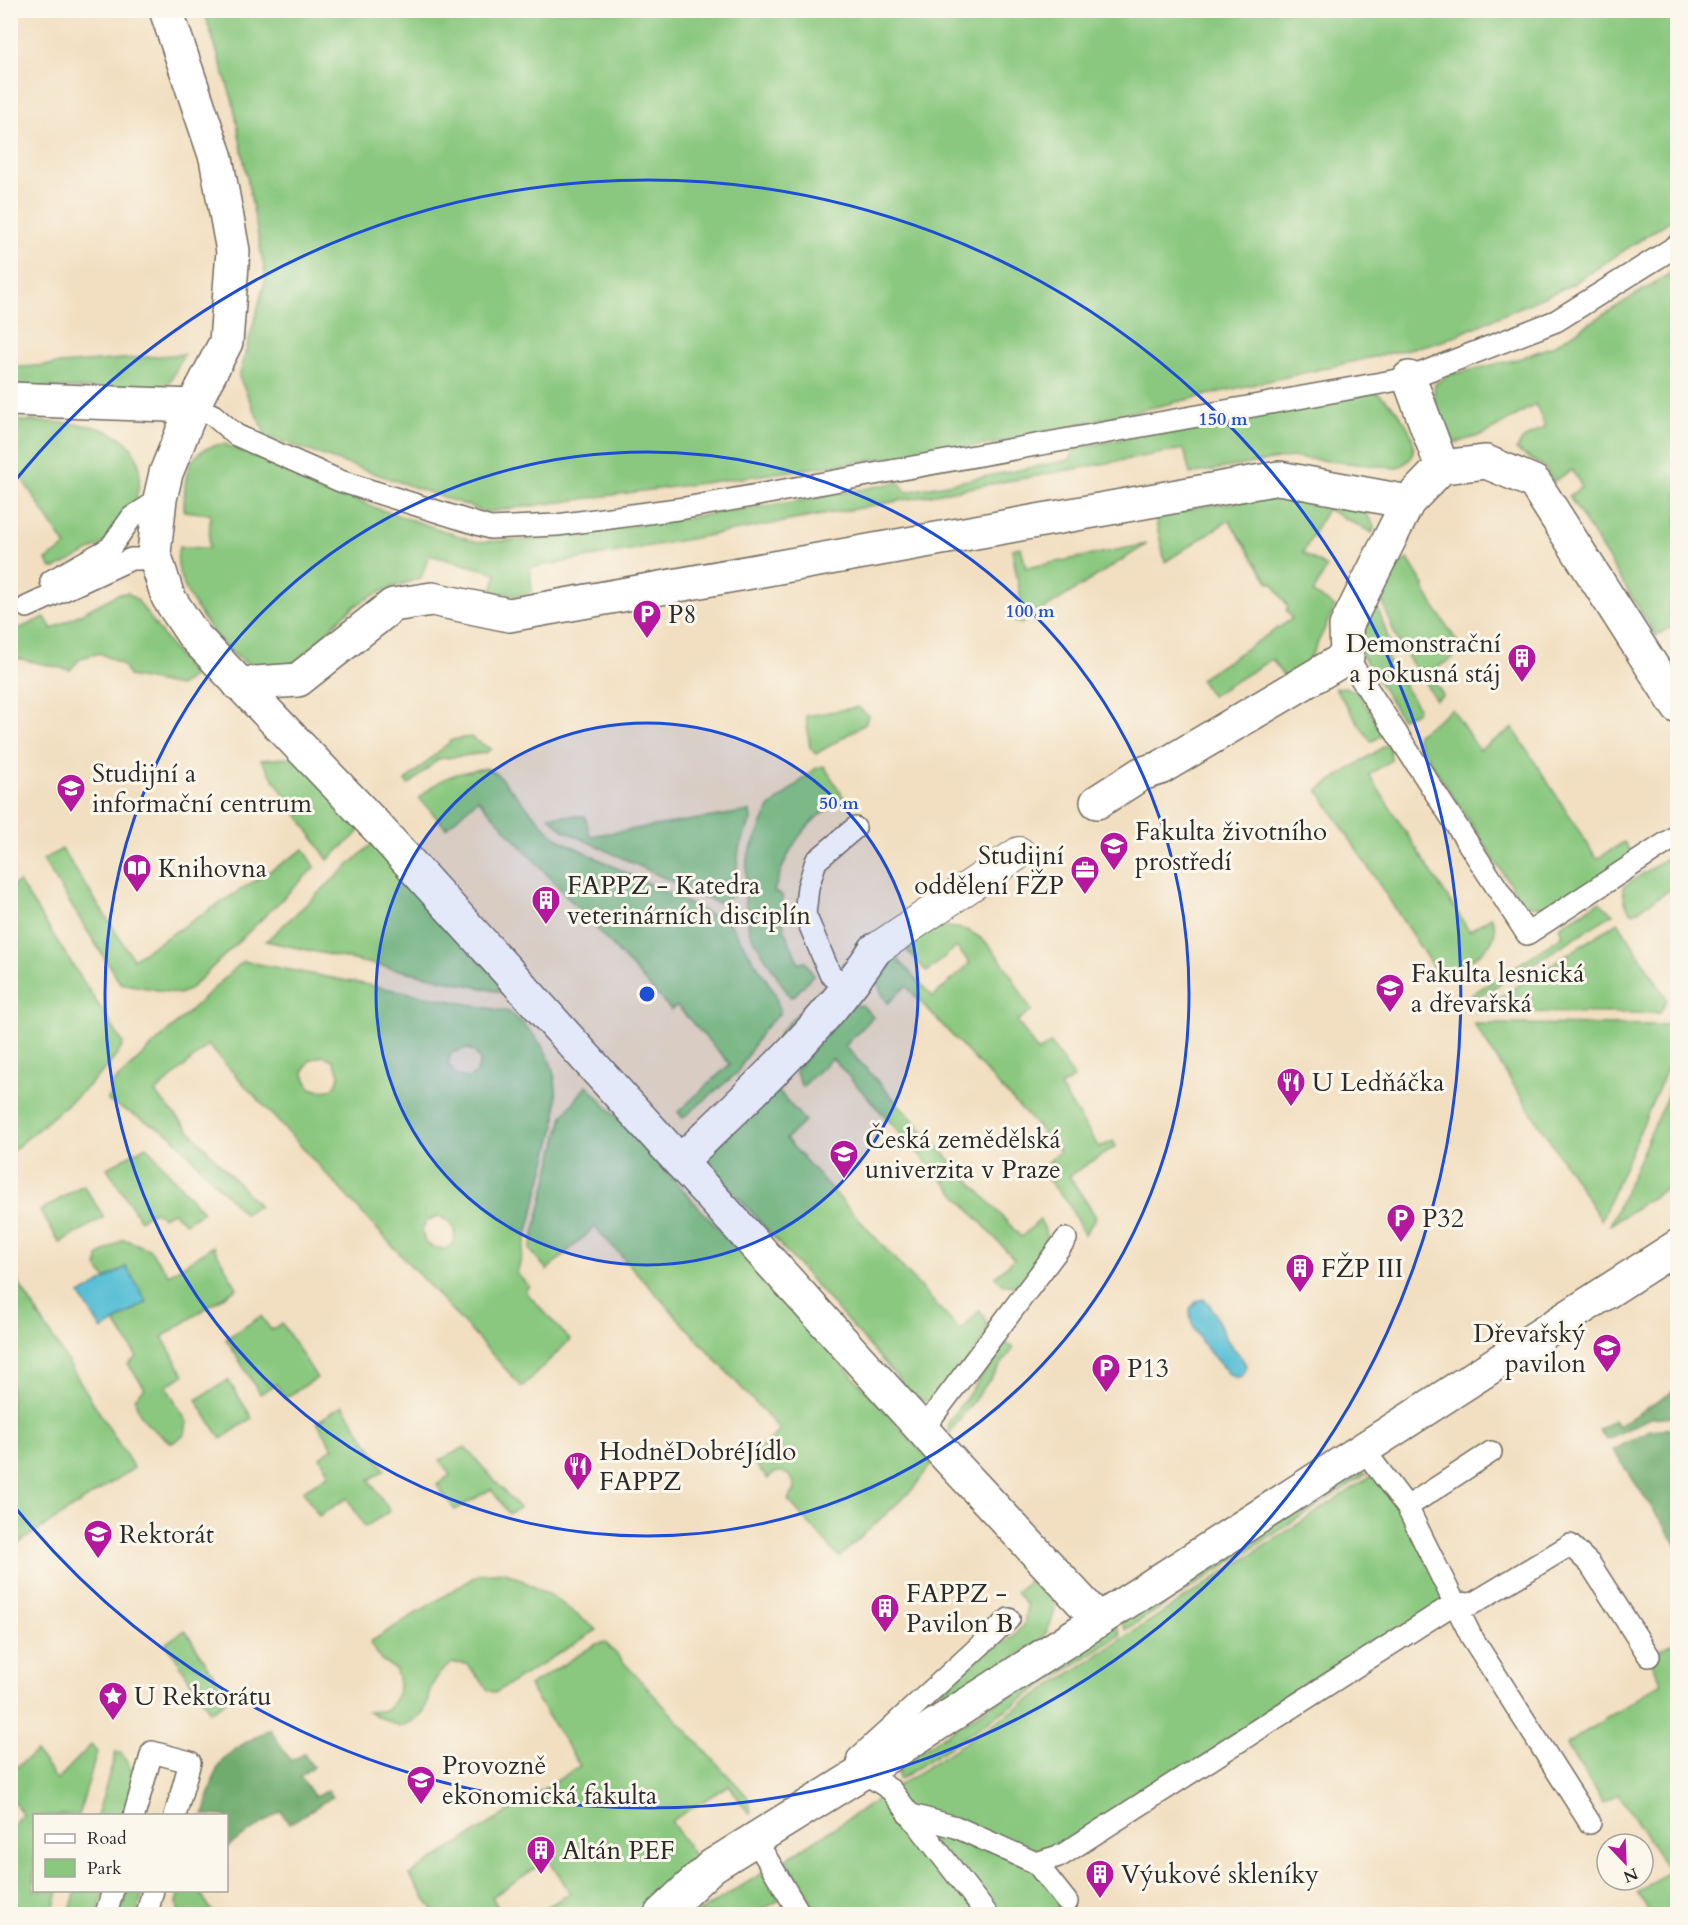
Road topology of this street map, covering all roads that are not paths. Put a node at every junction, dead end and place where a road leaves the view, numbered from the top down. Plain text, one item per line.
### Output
1 (166, 10) edge
2 (1677, 245) edge
3 (1409, 378) junction
4 (10, 399) edge
5 (193, 406) junction
6 (1442, 467) junction
7 (159, 499) junction
8 (1408, 502) junction
9 (158, 564) junction
10 (51, 581) dead end
11 (27, 607) dead end
12 (1347, 657) junction
13 (239, 684) junction
14 (1677, 707) edge
15 (1096, 802) dead end
16 (855, 828) dead end
17 (1677, 835) edge
18 (1019, 853) dead end
19 (875, 950) joint
20 (849, 989) junction
21 (680, 1162) junction
22 (1066, 1239) dead end
23 (1677, 1246) edge
24 (924, 1429) junction
25 (1364, 1450) junction
26 (1491, 1452) dead end
27 (1407, 1507) junction
28 (1455, 1603) junction
29 (1010, 1619) dead end
30 (1098, 1619) junction
31 (1648, 1656) dead end
32 (863, 1772) junction
33 (134, 1814) edge
34 (175, 1814) edge
35 (908, 1814) junction
36 (1590, 1823) dead end
37 (755, 1839) junction
38 (1036, 1863) junction
39 (112, 1892) edge
40 (152, 1892) edge
41 (1067, 1902) dead end
42 (106, 1914) edge
43 (147, 1914) edge
44 (661, 1914) edge
45 (800, 1914) edge
46 (987, 1914) edge

1 - 5 street
2 - 3 lane
3 - 5 lane
3 - 6 street
4 - 5 street
5 - 7 street
6 - 8 street
6 - 14 street
7 - 9 street
7 - 10 lane
8 - 12 street
8 - 13 street
9 - 11 lane
9 - 13 street
12 - 15 street
12 - 17 lane
13 - 21 street
16 - 20 lane
18 - 19 street
19 - 20 street
20 - 21 street
21 - 24 street
22 - 24 lane
23 - 25 street
24 - 30 street
25 - 27 lane
25 - 30 street
26 - 27 lane
27 - 28 lane
28 - 31 lane
28 - 36 lane
28 - 38 lane
29 - 32 lane
30 - 32 street
32 - 35 lane
32 - 37 street
33 - 34 lane
35 - 38 lane
35 - 46 lane
37 - 44 street
37 - 45 lane
38 - 41 lane
39 - 42 lane
40 - 43 lane

